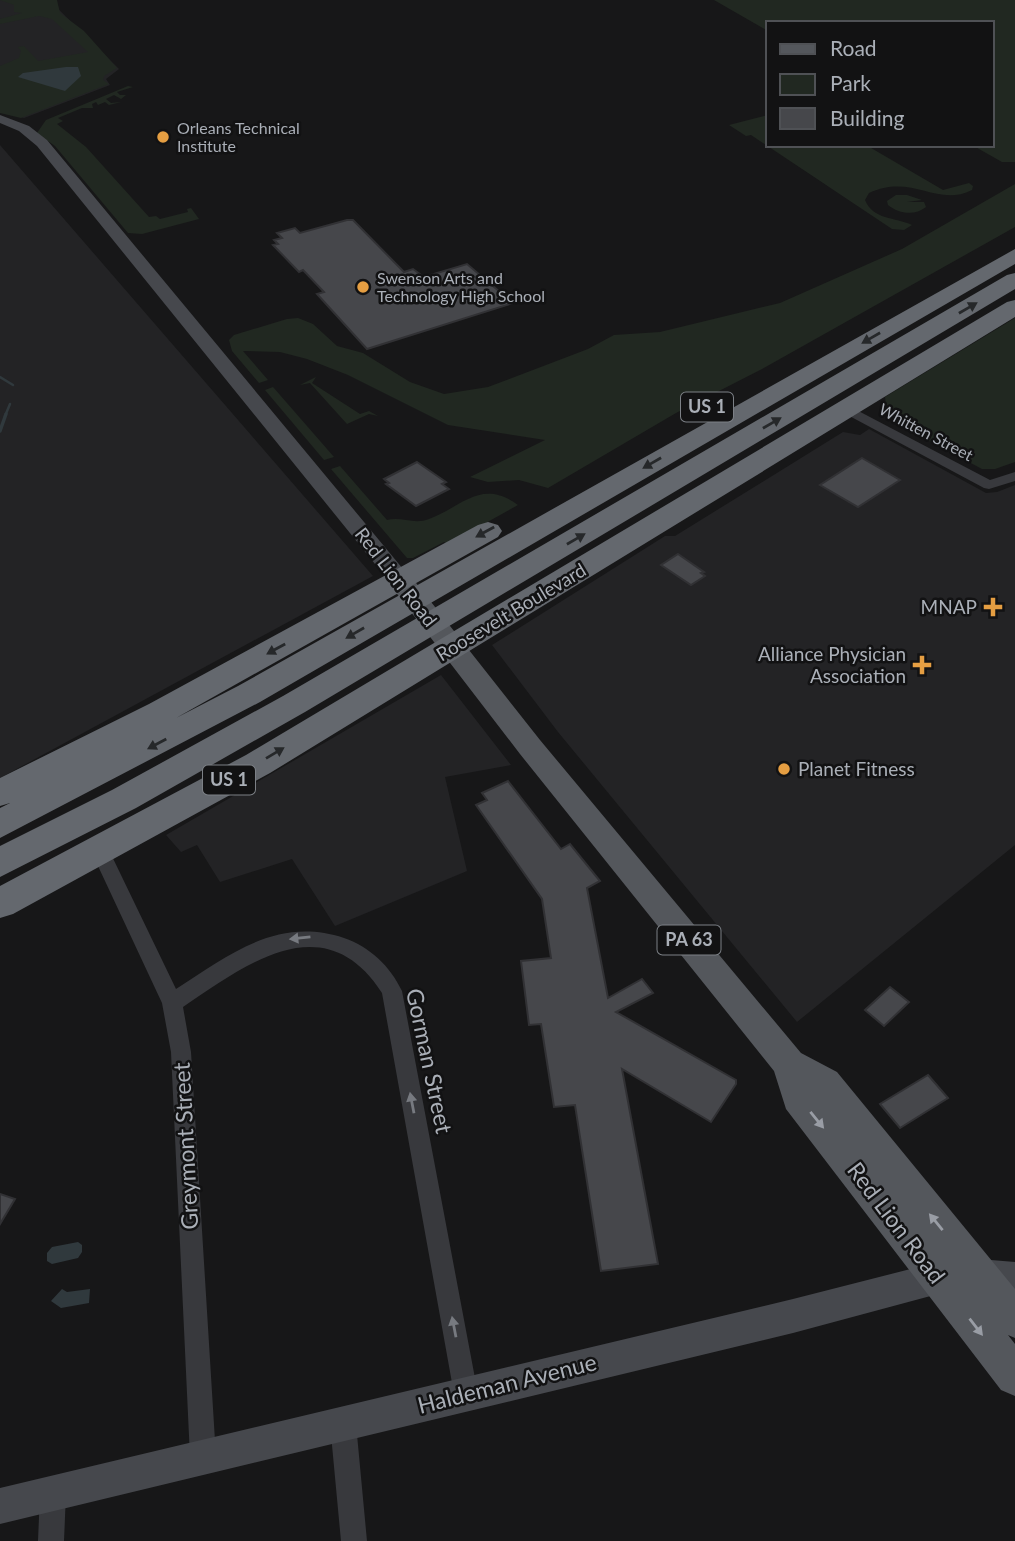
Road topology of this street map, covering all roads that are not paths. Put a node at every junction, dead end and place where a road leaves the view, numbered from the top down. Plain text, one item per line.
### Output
1 (0, 119) edge
2 (0, 125) edge
3 (20, 130) junction
4 (1011, 243) edge
5 (1015, 280) edge
6 (1015, 307) edge
7 (760, 401) junction
8 (847, 409) junction
9 (656, 436) junction
10 (1015, 476) edge
11 (425, 613) junction
12 (86, 750) junction
13 (0, 793) edge
14 (194, 800) junction
15 (0, 811) edge
16 (0, 824) edge
17 (100, 851) junction
18 (0, 863) edge
19 (0, 869) edge
20 (0, 903) edge
21 (172, 1003) junction
22 (789, 1064) junction
23 (997, 1276) edge
24 (938, 1278) junction
25 (1015, 1319) edge
26 (1015, 1376) edge
27 (466, 1394) junction
28 (343, 1424) junction
29 (203, 1457) junction
30 (53, 1493) junction
31 (0, 1506) edge
32 (51, 1541) edge
33 (354, 1541) edge

1 - 3 street
2 - 3 street
3 - 11 street, Red Lion Road
4 -> 7 highway, Roosevelt Boulevard / US 1
4 - 9 highway, Roosevelt Boulevard / US 1
11 -> 5 highway, Roosevelt Boulevard / US 1
6 - 8 highway, Roosevelt Boulevard / US 1
7 - 9 highway
7 -> 11 highway, Roosevelt Boulevard / US 1
8 - 10 street, Whitten Street
8 - 11 highway, Roosevelt Boulevard / US 1
9 -> 11 highway, Roosevelt Boulevard / US 1
11 -> 12 highway, Roosevelt Boulevard / US 1
14 -> 11 highway, Roosevelt Boulevard / US 1
11 -> 16 highway, Roosevelt Boulevard / US 1
11 - 18 highway, Roosevelt Boulevard / US 1
11 - 22 main road, Red Lion Road / PA 63
12 - 13 highway, Roosevelt Boulevard / US 1
12 - 15 highway
14 - 17 highway, Roosevelt Boulevard / US 1
14 - 19 highway
17 - 20 highway, Roosevelt Boulevard / US 1
17 - 21 street, Greymont Street
27 -> 21 street, Gorman Street
21 - 29 street, Greymont Street
23 -> 22 main road, Red Lion Road / PA 63
22 -> 24 main road, Red Lion Road / PA 63
23 - 24 street, Haldeman Avenue
23 - 25 main road, Red Lion Road / PA 63
24 -> 26 main road, Red Lion Road / PA 63
24 - 27 street, Haldeman Avenue
27 - 28 street, Haldeman Avenue
28 - 29 street, Haldeman Avenue
28 - 33 street
29 - 30 street, Haldeman Avenue
30 - 31 street, Haldeman Avenue
30 - 32 street

